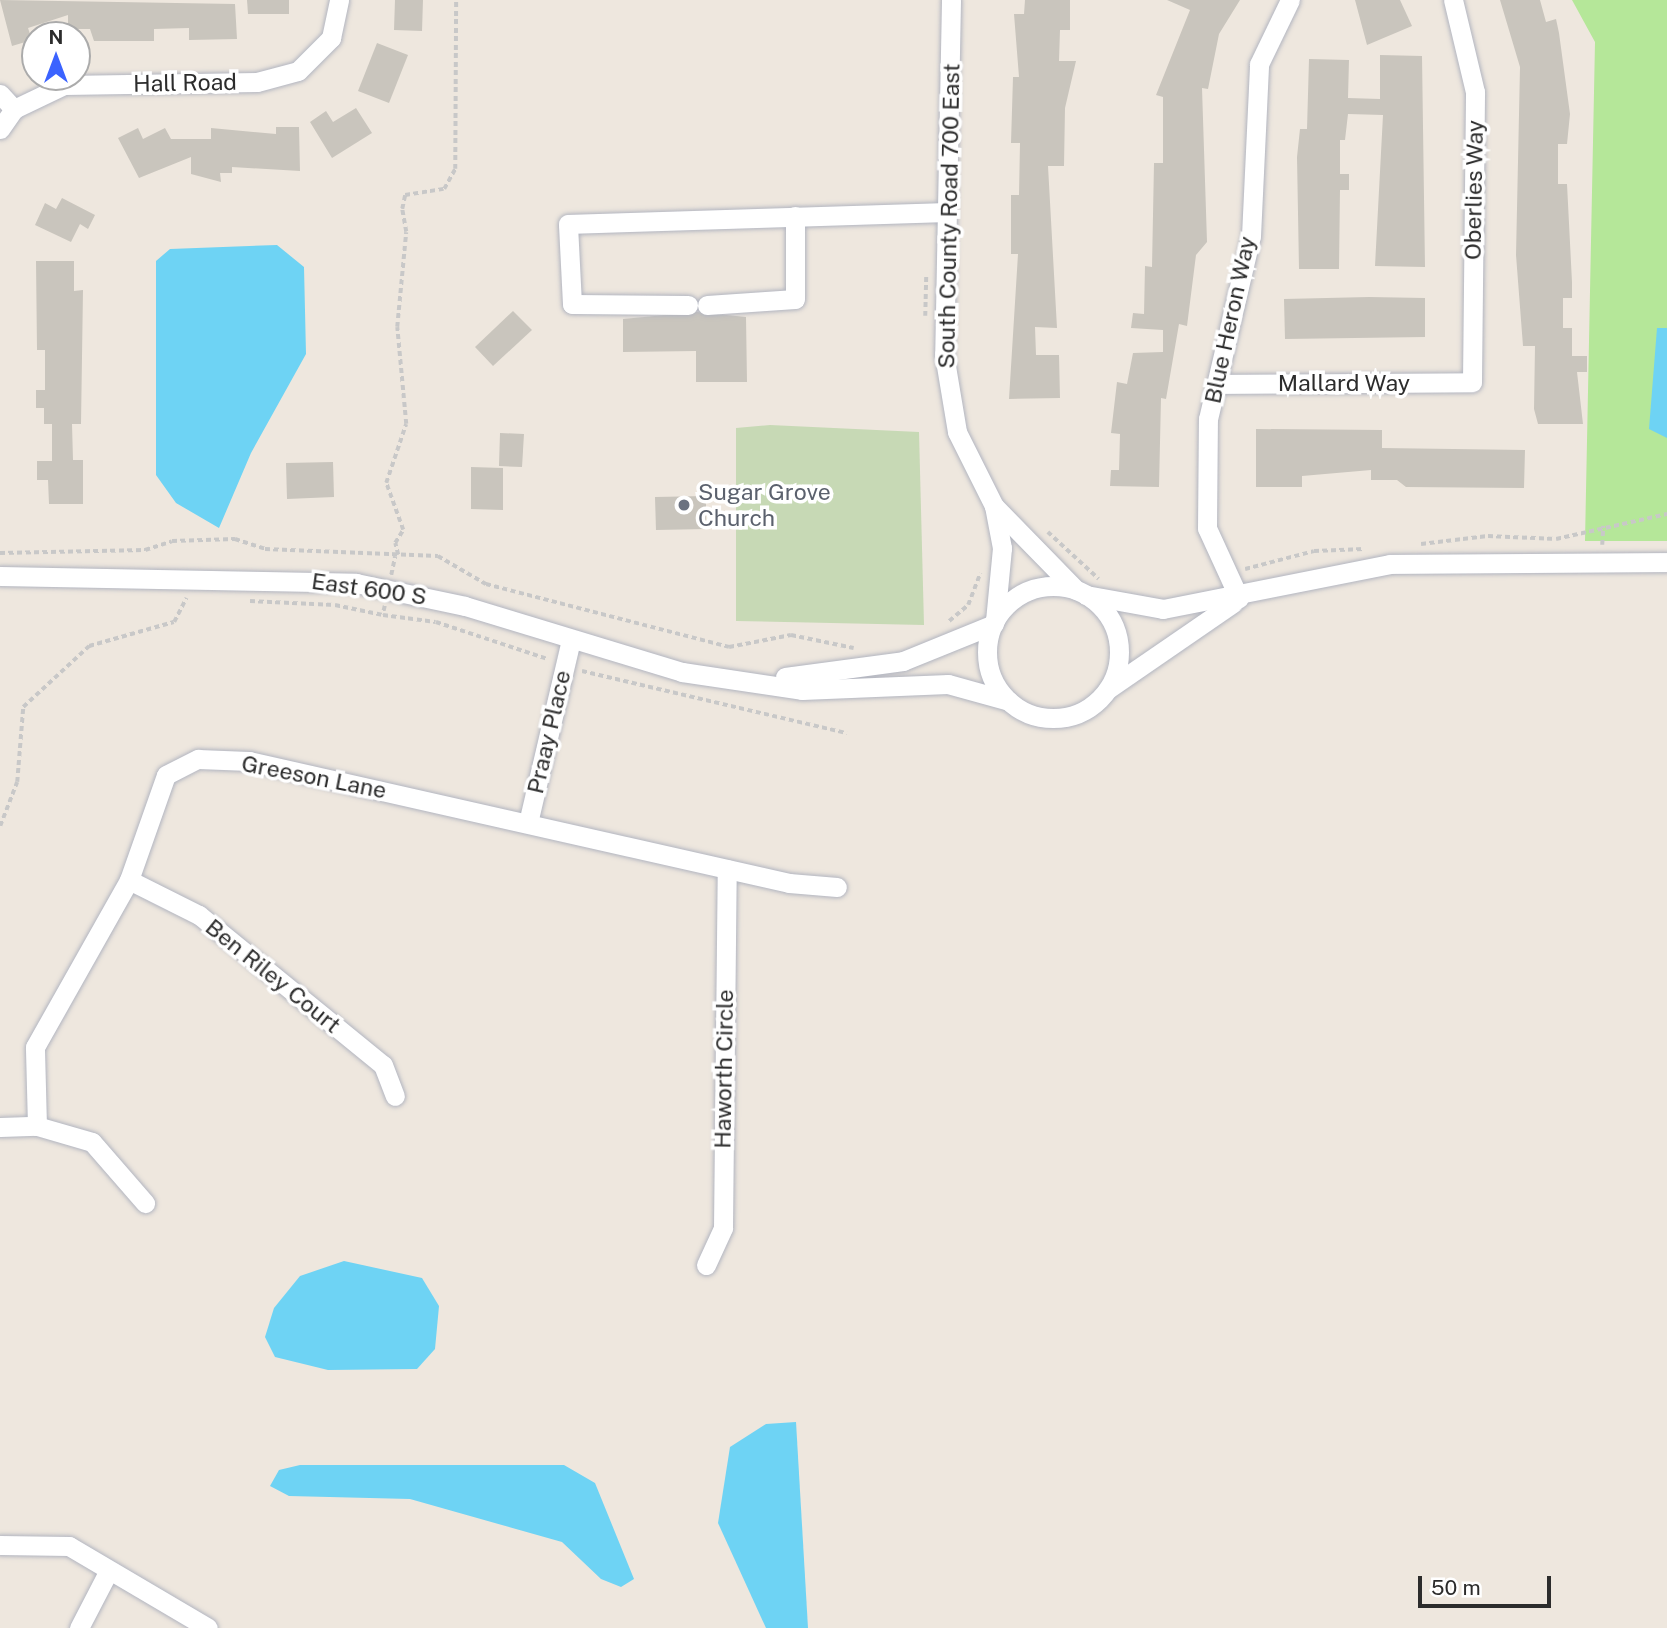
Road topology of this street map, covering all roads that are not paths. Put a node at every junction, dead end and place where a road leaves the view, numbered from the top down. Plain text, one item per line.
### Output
1 (339, 0) edge
2 (951, 0) edge
3 (1290, 0) edge
4 (1453, 0) edge
5 (0, 94) edge
6 (14, 109) junction
7 (0, 129) edge
8 (946, 212) junction
9 (795, 216) junction
10 (1472, 382) joint
11 (1217, 384) junction
12 (994, 506) junction
13 (1667, 562) edge
14 (0, 576) edge
15 (1081, 592) junction
16 (1239, 598) junction
17 (994, 622) junction
18 (570, 640) junction
19 (728, 678) junction
20 (1107, 690) junction
21 (1009, 701) junction
22 (528, 823) junction
23 (727, 869) junction
24 (128, 880) junction
25 (837, 887) dead end
26 (396, 1096) dead end
27 (37, 1126) junction
28 (0, 1127) edge
29 (145, 1203) dead end
30 (706, 1265) dead end
31 (0, 1545) edge
32 (108, 1572) junction
33 (79, 1628) edge
34 (208, 1628) edge

1 - 6 street, Hall Road
2 - 8 street, South County Road 700 East
3 - 11 street, Blue Heron Way
4 - 10 street, Oberlies Way
5 - 6 street
6 - 7 street, Hall Road
8 - 9 street
8 - 12 street, South County Road 700 East
9 - 9 street
10 - 11 street, Mallard Way
11 - 16 street, Blue Heron Way
12 - 15 street, South County Road 700 East
12 - 17 street, South County Road 700 East
13 - 16 street
14 - 18 street, East 600 S
15 - 16 street
15 - 17 street
15 - 20 street
16 - 20 street
17 - 19 street
17 - 21 street
18 - 19 street, East 600 S
18 - 22 street, Praay Place
19 - 21 street
20 - 21 street
22 - 23 street, Greeson Lane
22 - 24 street, Greeson Lane
23 - 25 street, Greeson Lane
23 - 30 street, Haworth Circle
24 - 26 street, Ben Riley Court
24 - 27 street, Greeson Lane
27 - 28 street
27 - 29 street
31 - 32 street
32 - 33 street
32 - 34 street

